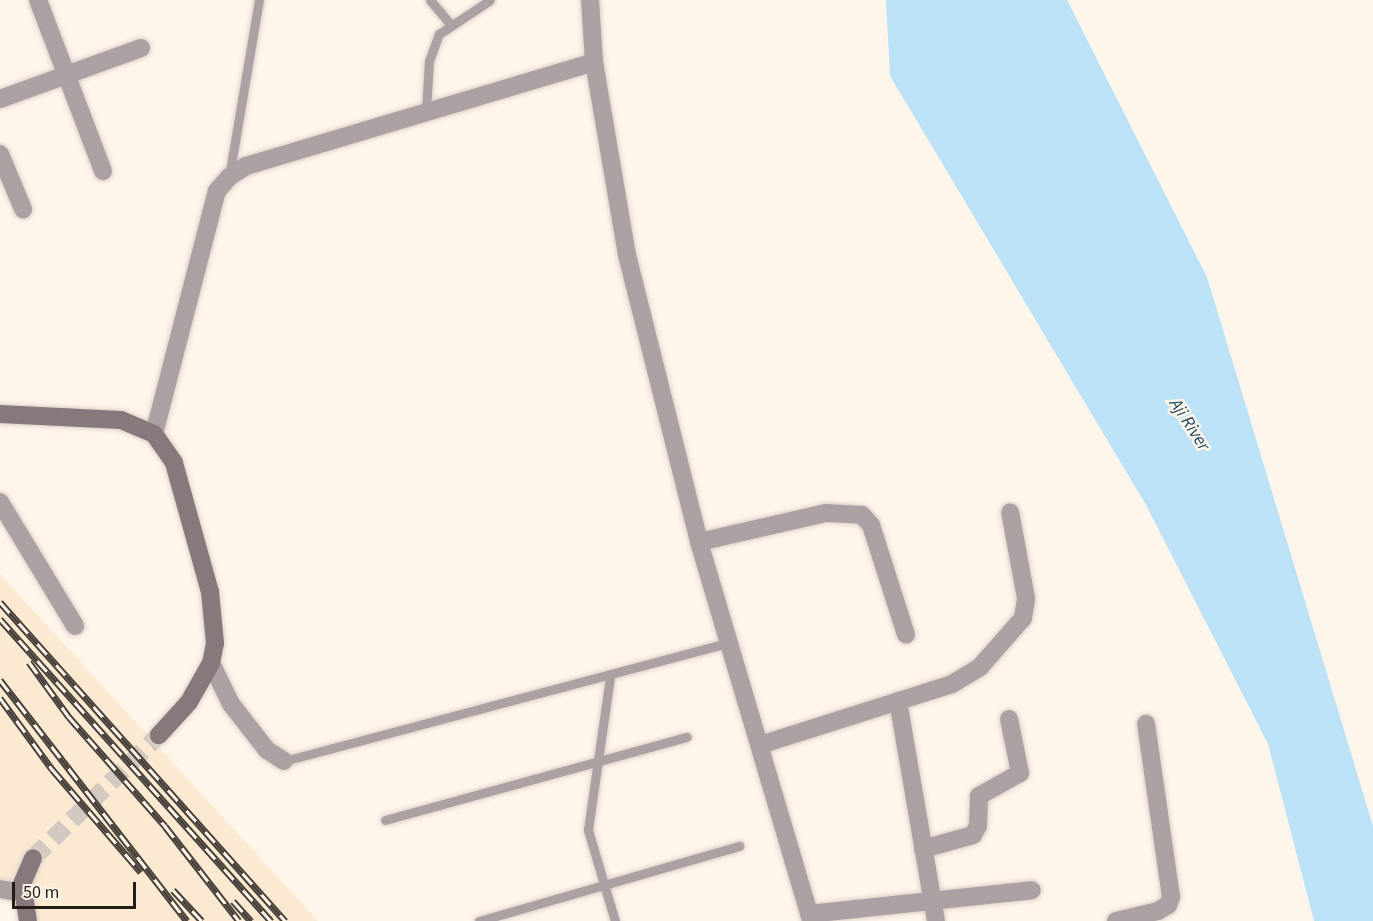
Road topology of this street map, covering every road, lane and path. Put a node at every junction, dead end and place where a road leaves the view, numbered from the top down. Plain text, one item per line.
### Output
1 (38, 0) edge
2 (259, 0) edge
3 (430, 0) edge
4 (490, 0) edge
5 (590, 0) edge
6 (450, 24) junction
7 (141, 48) dead end
8 (594, 62) junction
9 (66, 76) junction
10 (0, 99) edge
11 (426, 111) junction
12 (0, 154) edge
13 (103, 171) dead end
14 (229, 177) junction
15 (24, 209) dead end
16 (0, 414) edge
17 (154, 434) junction
18 (0, 502) edge
19 (1010, 512) dead end
20 (699, 542) junction
21 (75, 626) dead end
22 (906, 634) dead end
23 (731, 642) junction
24 (211, 663) junction
25 (610, 676) junction
26 (898, 701) junction
27 (1010, 719) dead end
28 (1146, 724) dead end
29 (159, 735) tunnel mouth
30 (687, 737) dead end
31 (760, 744) junction
32 (284, 761) joint
33 (598, 763) junction
34 (385, 820) dead end
35 (739, 846) dead end
36 (923, 849) junction
37 (33, 858) tunnel mouth
38 (605, 885) junction
39 (0, 889) edge
40 (1032, 890) dead end
41 (22, 893) junction
42 (932, 898) junction
43 (810, 917) edge
44 (28, 921) edge
45 (479, 921) edge
46 (615, 921) edge
47 (936, 921) edge
48 (1116, 921) edge

1 - 9 street
2 - 14 lane
3 - 6 lane
4 - 6 lane
5 - 8 street
6 - 11 lane
7 - 9 street
8 - 11 street
8 - 20 street
9 - 10 street
9 - 13 street
11 - 14 street
12 - 15 street
14 - 17 street
16 - 17 street
17 - 24 street
18 - 21 street
19 - 26 street
20 - 22 street
20 - 23 street
23 - 25 lane
23 - 31 street
24 - 29 street
24 - 32 street
25 - 32 lane
25 - 33 lane
26 - 31 street
26 - 36 street
27 - 36 street
28 - 48 street
30 - 33 lane
31 - 43 street
33 - 34 lane
33 - 38 lane
35 - 38 lane
36 - 42 street
37 - 41 street
38 - 45 lane
38 - 46 lane
39 - 41 street
40 - 42 street
41 - 44 street
42 - 43 street
42 - 47 street

